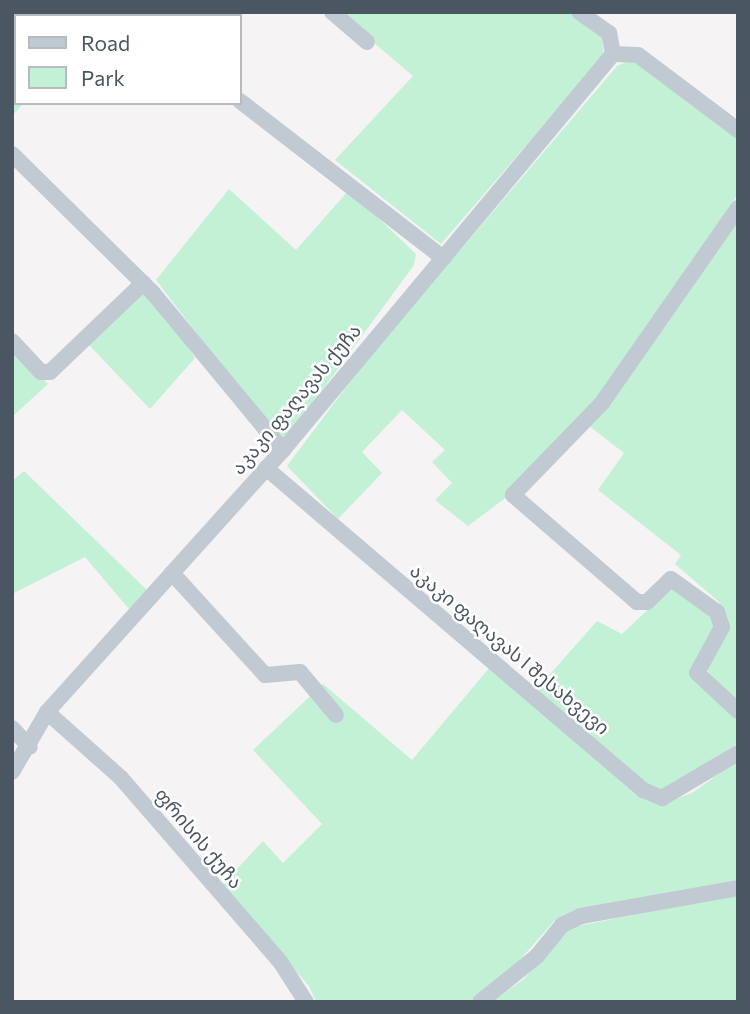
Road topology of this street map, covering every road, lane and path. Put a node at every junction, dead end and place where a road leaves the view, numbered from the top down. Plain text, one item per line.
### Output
1 (331, 12) edge
2 (579, 12) edge
3 (367, 42) dead end
4 (613, 54) junction
5 (242, 103) edge
6 (738, 130) edge
7 (12, 154) edge
8 (738, 208) edge
9 (443, 258) junction
10 (143, 283) junction
11 (12, 341) edge
12 (283, 450) junction
13 (267, 468) junction
14 (172, 573) junction
15 (738, 711) edge
16 (47, 712) junction
17 (336, 715) dead end
18 (12, 728) edge
19 (30, 747) junction
20 (738, 753) edge
21 (12, 772) edge
22 (738, 888) edge
23 (306, 1002) edge
24 (480, 1002) edge

1 - 3 street
2 - 4 street
4 - 6 street
4 - 9 street, აკაკი ფაღავას ქუჩა
5 - 9 street
7 - 10 street
8 - 15 street
9 - 12 street, აკაკი ფაღავას ქუჩა
10 - 11 street
10 - 12 street
12 - 13 street, აკაკი ფაღავას ქუჩა
13 - 14 street, აკაკი ფაღავას ქუჩა
13 - 20 street, აკაკი ფაღავას I შესახვევი
14 - 16 street, აკაკი ფაღავას ქუჩა
14 - 17 street
16 - 19 street, აკაკი ფაღავას ქუჩა
16 - 23 street, ფრისის ქუჩა
18 - 19 street
19 - 21 street, აკაკი ფაღავას ქუჩა
22 - 24 street

